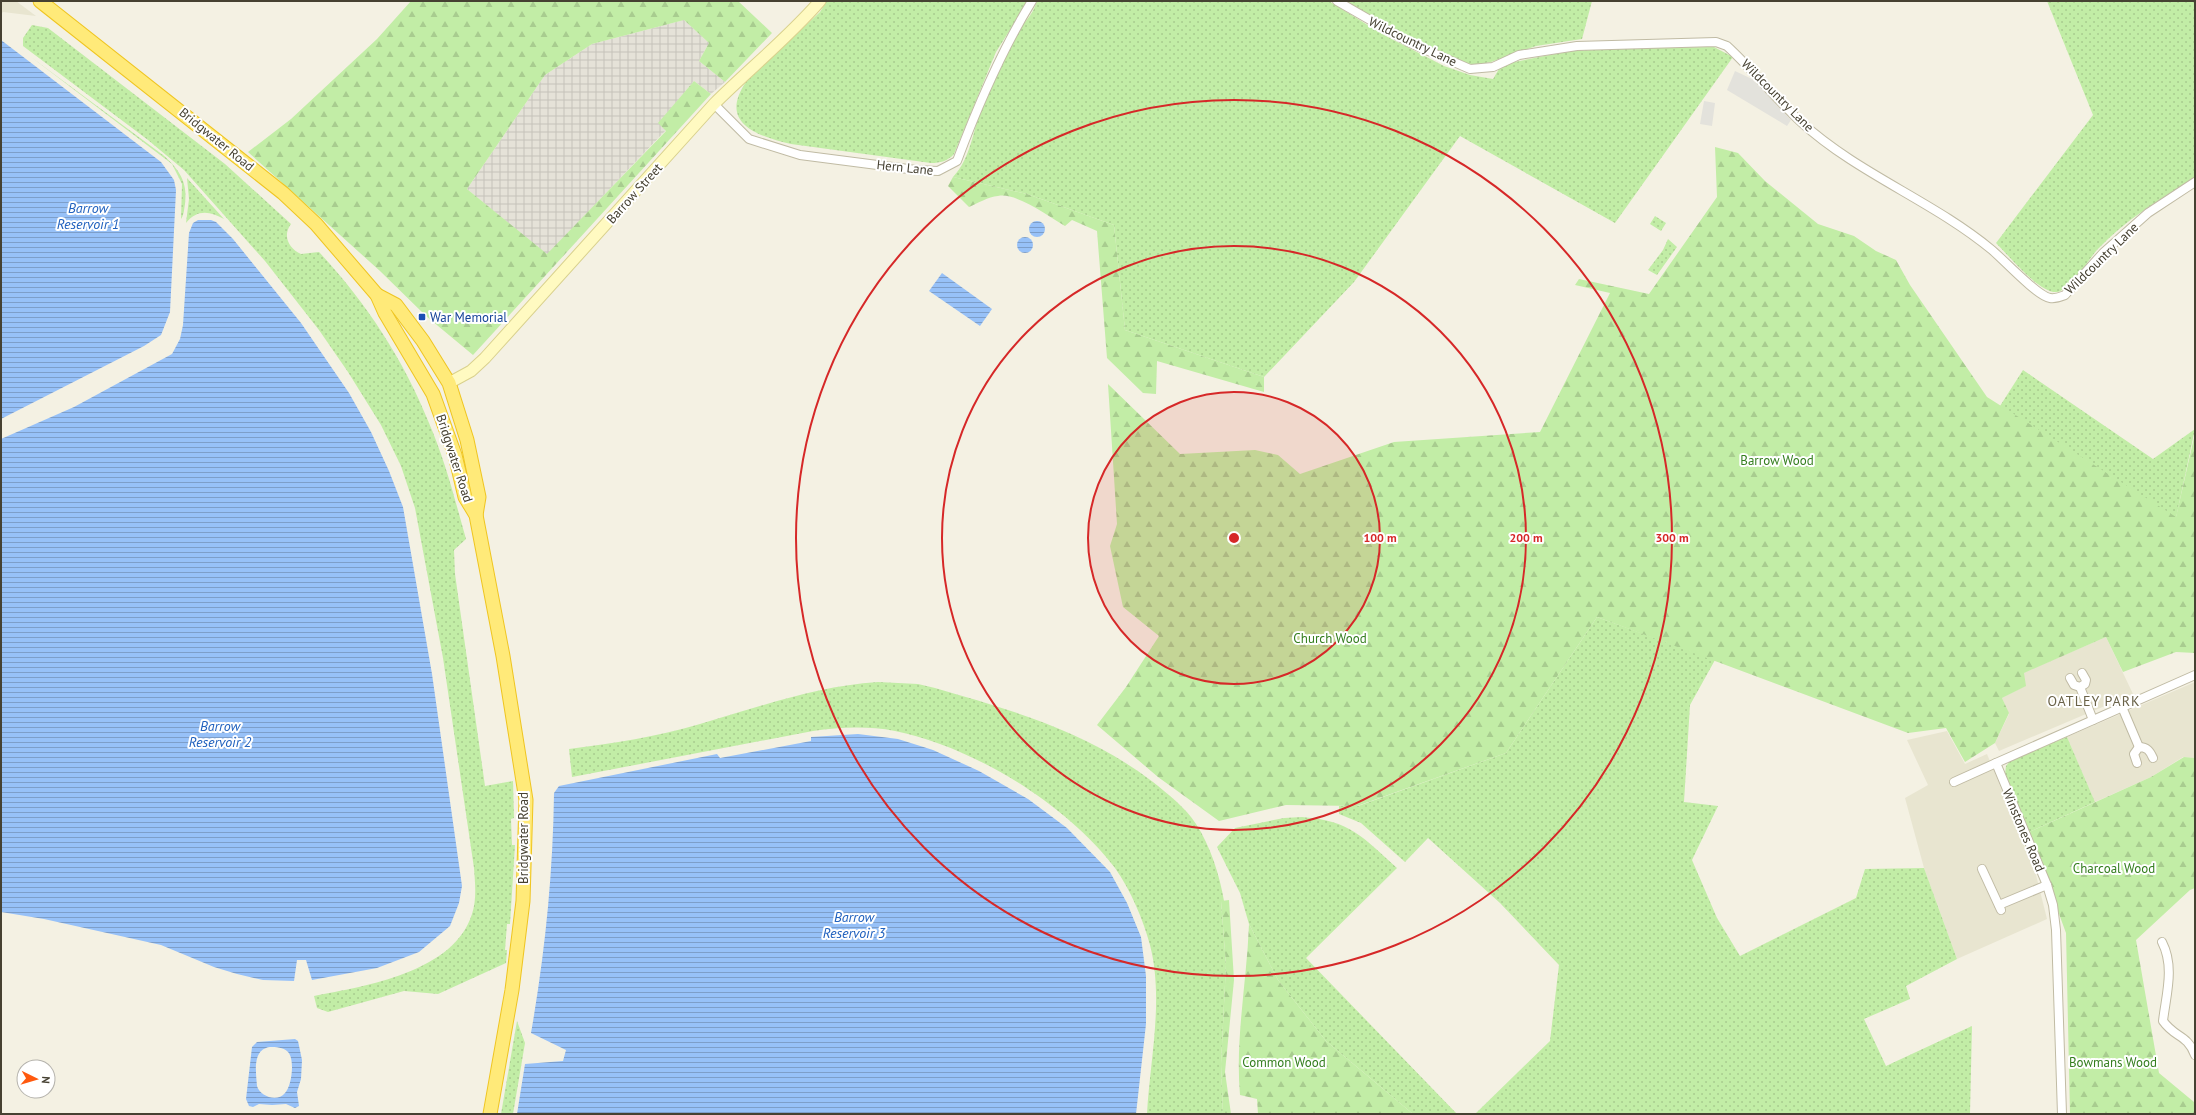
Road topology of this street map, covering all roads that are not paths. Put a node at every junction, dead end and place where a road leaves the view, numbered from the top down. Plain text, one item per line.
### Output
1 (40, 1) edge
2 (820, 1) edge
3 (1032, 1) edge
4 (1337, 1) edge
5 (714, 104) junction
6 (2195, 182) edge
7 (377, 295) junction
8 (385, 313) junction
9 (424, 377) junction
10 (448, 383) junction
11 (447, 430) junction
12 (476, 515) junction
13 (2082, 673) dead end
14 (2195, 675) edge
15 (2070, 678) dead end
16 (2080, 688) junction
17 (2122, 708) junction
18 (2093, 720) junction
19 (2139, 747) junction
20 (2153, 758) dead end
21 (1996, 763) junction
22 (2137, 763) dead end
23 (1954, 782) dead end
24 (1982, 869) dead end
25 (2047, 885) junction
26 (2162, 942) dead end
27 (2195, 1055) edge
28 (490, 1114) edge
29 (2062, 1114) edge

1 - 7 highway, Bridgwater Road
2 - 5 main road, Barrow Street
3 - 5 street, Hern Lane
4 - 6 street, Wildcountry Lane
5 - 10 main road, Barrow Street
7 - 8 highway, Bridgwater Road
7 - 10 highway, Bridgwater Road
8 - 9 highway, Bridgwater Road
8 - 11 highway
9 - 10 highway
9 - 11 highway, Bridgwater Road
10 - 11 highway
10 - 12 highway, Bridgwater Road
11 - 12 highway, Bridgwater Road
12 - 28 highway, Bridgwater Road
13 - 16 street
14 - 17 street
15 - 16 street
16 - 18 street
17 - 18 street
17 - 19 street
18 - 21 street
19 - 20 street
19 - 22 street
21 - 23 street
21 - 25 street, Winstones Road
24 - 25 street
25 - 29 street, Winstones Road
26 - 27 street

